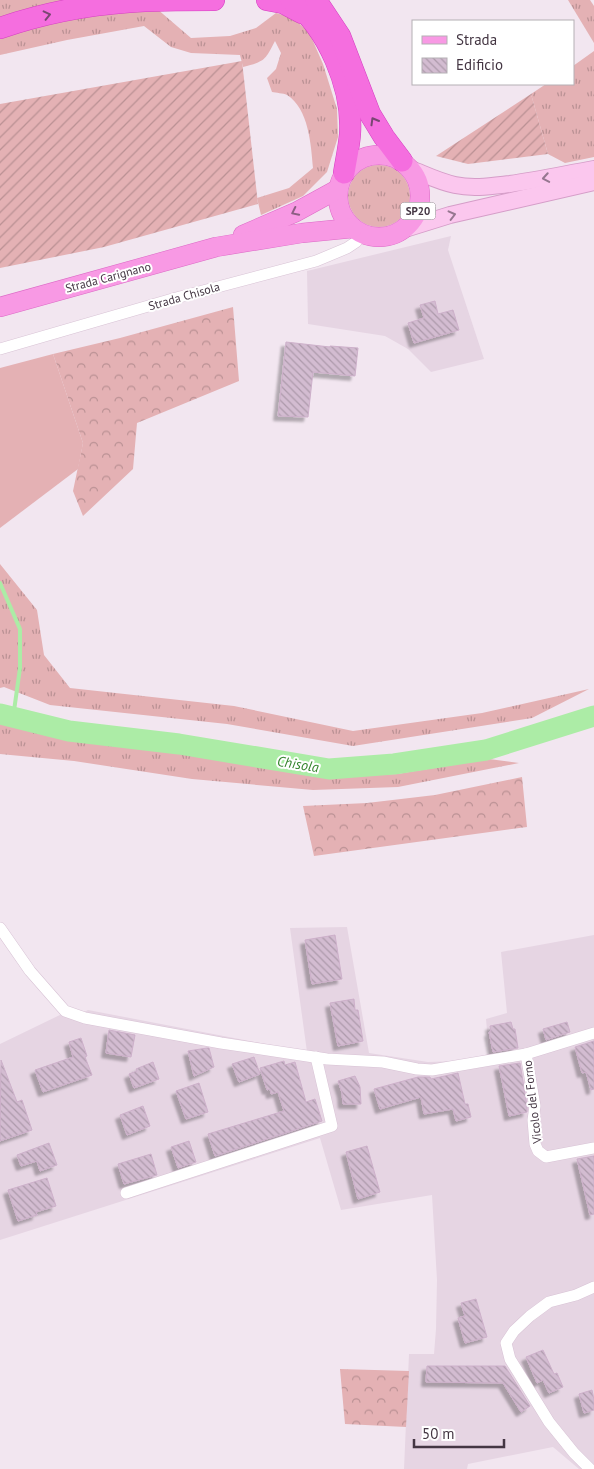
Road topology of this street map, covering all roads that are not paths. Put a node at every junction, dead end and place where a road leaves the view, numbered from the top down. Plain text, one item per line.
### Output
1 (214, 0) edge
2 (267, 0) edge
3 (291, 0) edge
4 (317, 2) edge
5 (0, 28) edge
6 (320, 31) junction
7 (407, 165) junction
8 (594, 169) edge
9 (341, 181) junction
10 (594, 182) edge
11 (405, 229) junction
12 (358, 231) junction
13 (216, 247) junction
14 (7, 305) edge
15 (0, 349) edge
16 (0, 928) edge
17 (594, 1033) edge
18 (526, 1054) junction
19 (316, 1057) junction
20 (594, 1148) edge
21 (126, 1192) dead end
22 (594, 1287) edge
23 (590, 1469) edge

5 -> 1 highway
2 - 6 highway
3 - 6 highway
7 -> 4 highway
6 - 9 highway
8 -> 7 main road, SP20
7 - 9 main road, SP20
7 - 11 main road, SP20
9 - 12 main road
9 -> 13 main road, SP20
11 -> 10 main road, SP20
11 - 12 main road, SP20
12 - 13 main road, SP20
12 - 15 street, Strada Chisola
13 - 14 main road, Strada Carignano / SP20
16 - 19 street
17 - 18 street
18 - 19 street
18 - 20 street, Vicolo del Forno
19 - 21 street
22 - 23 street

